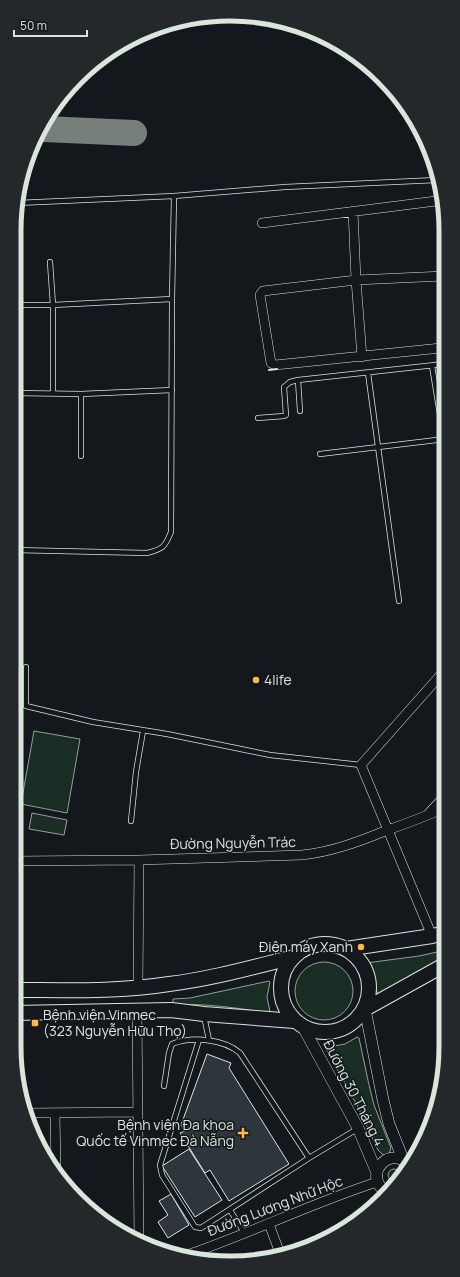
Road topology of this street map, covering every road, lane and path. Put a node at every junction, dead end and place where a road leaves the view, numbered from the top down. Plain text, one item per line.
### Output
1 (433, 180) edge
2 (174, 196) junction
3 (437, 201) edge
4 (23, 204) edge
5 (353, 212) junction
6 (262, 223) dead end
7 (50, 262) dead end
8 (439, 276) edge
9 (356, 280) junction
10 (172, 299) junction
11 (21, 305) edge
12 (54, 305) junction
13 (439, 348) edge
14 (362, 357) junction
15 (439, 365) edge
16 (432, 366) junction
17 (368, 373) junction
18 (298, 380) junction
19 (172, 390) junction
20 (21, 393) edge
21 (53, 393) junction
22 (81, 394) junction
23 (439, 409) edge
24 (300, 411) dead end
25 (258, 418) dead end
26 (439, 440) edge
27 (378, 447) junction
28 (320, 454) dead end
29 (81, 456) dead end
30 (21, 550) edge
31 (399, 601) dead end
32 (26, 667) dead end
33 (439, 677) edge
34 (143, 731) junction
35 (361, 765) junction
36 (439, 803) edge
37 (439, 811) edge
38 (427, 816) junction
39 (131, 821) dead end
40 (389, 830) junction
41 (139, 860) junction
42 (21, 861) edge
43 (439, 934) edge
44 (346, 948) junction
45 (294, 957) junction
46 (439, 968) edge
47 (138, 988) junction
48 (21, 990) edge
49 (365, 1009) junction
50 (137, 1010) junction
51 (21, 1013) edge
52 (204, 1014) junction
53 (299, 1024) junction
54 (199, 1040) junction
55 (208, 1040) junction
56 (164, 1086) dead end
57 (137, 1112) junction
58 (32, 1113) edge
59 (55, 1113) junction
60 (358, 1128) junction
61 (309, 1158) junction
62 (405, 1161) edge
63 (405, 1162) edge
64 (56, 1163) edge
65 (381, 1186) edge
66 (230, 1210) junction
67 (269, 1224) junction
68 (139, 1234) edge
69 (245, 1234) junction
70 (279, 1250) edge
71 (198, 1251) joint
72 (193, 1253) edge

1 - 2 lane
2 - 4 lane
2 - 10 lane
3 - 5 street
5 - 6 street
5 - 9 street
7 - 12 lane
8 - 9 street
9 - 14 street
9 - 14 street
10 - 12 lane
10 - 19 lane
11 - 12 lane
12 - 21 lane
13 - 14 street
15 - 16 lane
16 - 17 lane
16 - 23 lane
17 - 18 lane
17 - 27 lane
18 - 24 lane
18 - 25 lane
19 - 22 lane
19 - 30 lane
20 - 21 lane
21 - 22 lane
22 - 29 lane
26 - 27 lane
27 - 28 lane
27 - 31 lane
32 - 34 lane
33 - 35 street
34 - 35 lane
34 - 39 lane
35 - 40 street
36 - 38 street
37 - 38 street, Đường Nguyễn Trác
38 - 40 street, Đường Nguyễn Trác
40 - 41 street, Đường Nguyễn Trác
40 - 43 street
41 - 42 street, Đường Nguyễn Trác
41 - 47 street
43 - 44 main road
44 - 45 main road
44 - 49 main road
45 - 47 main road
45 - 53 main road
46 - 49 main road
47 - 48 main road
49 - 53 main road
49 - 62 street, Đường 30 Tháng 4
50 - 51 main road
50 - 52 main road
50 - 57 street
52 - 53 main road
52 - 55 lane
53 - 60 street, Đường 30 Tháng 4
54 - 55 lane
54 - 56 lane
54 - 66 lane
55 - 61 lane
57 - 59 street
57 - 68 street
58 - 59 street
59 - 64 street
60 - 61 lane
60 - 65 street, Đường 30 Tháng 4
61 - 66 lane
63 - 65 street
65 - 67 street, Đường Lương Nhữ Hộc
66 - 69 lane
67 - 69 street, Đường Lương Nhữ Hộc
67 - 70 street
69 - 71 street, Đường Lương Nhữ Hộc
71 - 72 street, Đường Lương Nhữ Hộc

